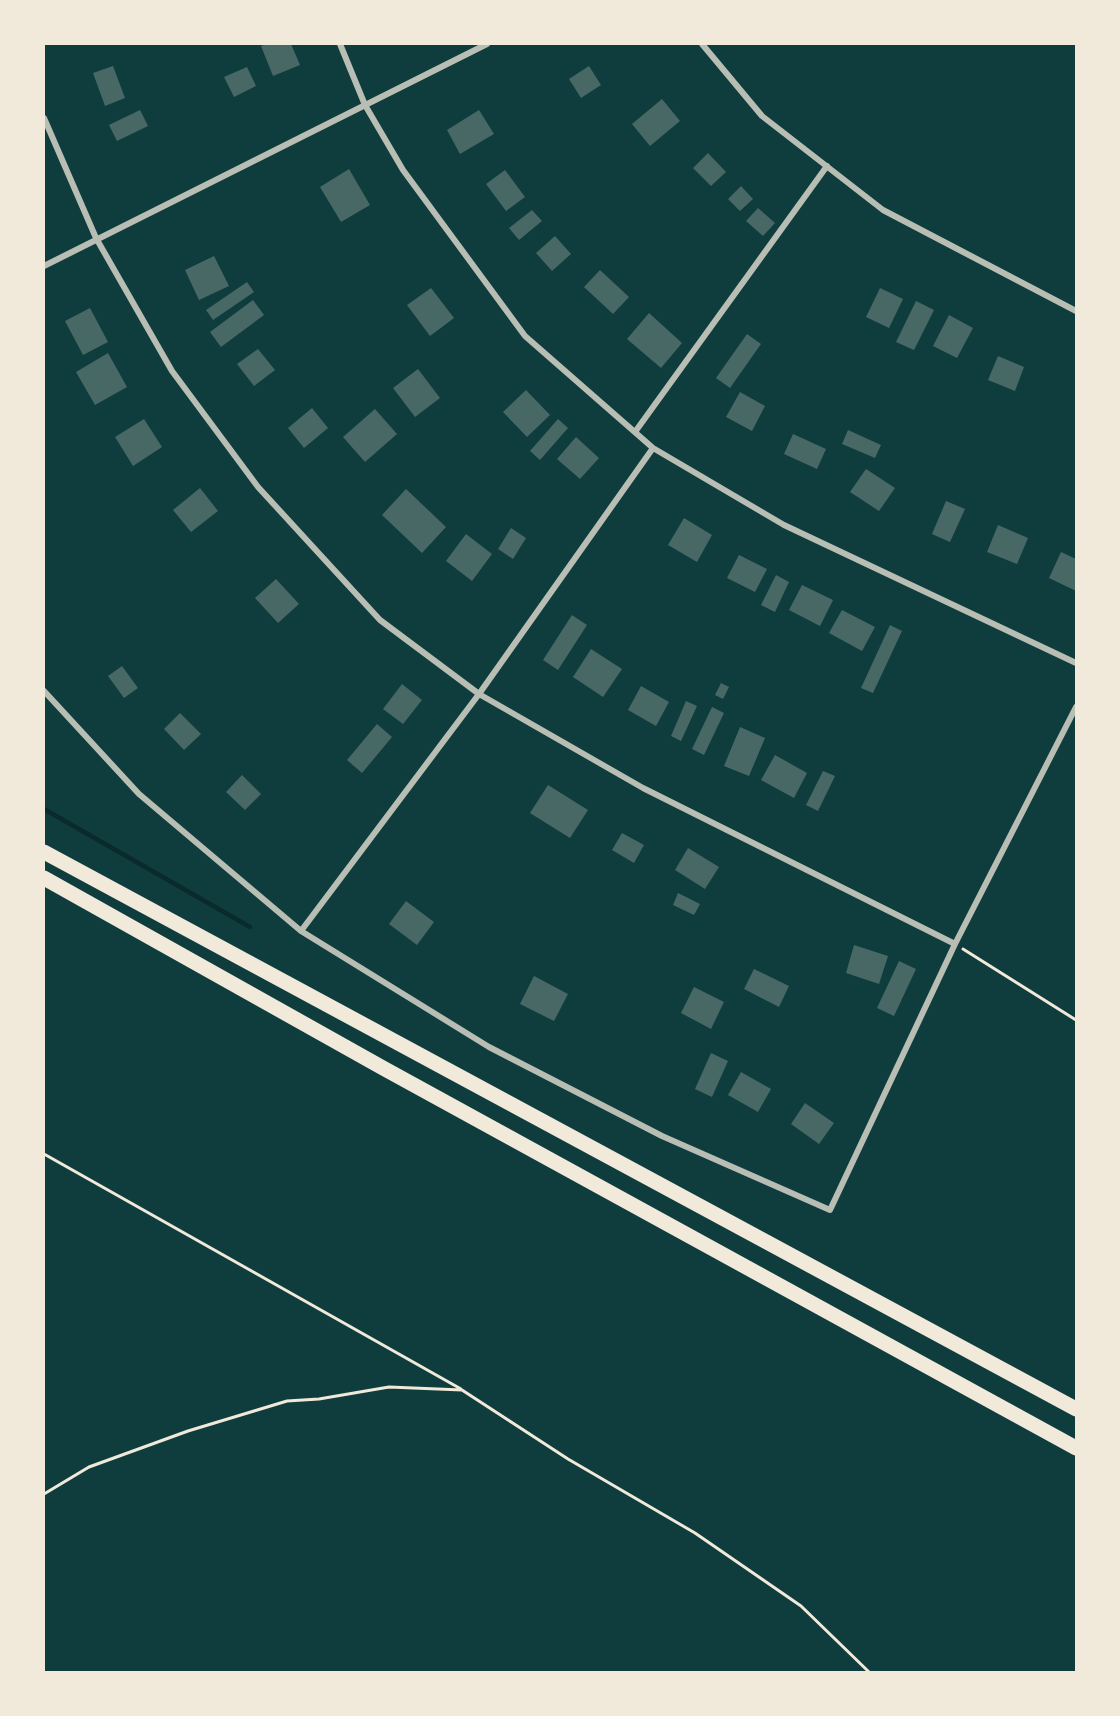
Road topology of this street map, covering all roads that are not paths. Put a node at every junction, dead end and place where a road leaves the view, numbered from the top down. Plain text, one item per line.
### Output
1 (340, 44) edge
2 (487, 44) edge
3 (702, 44) edge
4 (364, 105) junction
5 (44, 118) edge
6 (827, 166) junction
7 (96, 238) junction
8 (44, 266) edge
9 (1077, 311) edge
10 (635, 432) junction
11 (653, 448) junction
12 (1077, 663) edge
13 (44, 691) edge
14 (479, 693) junction
15 (1077, 707) edge
16 (44, 852) edge
17 (44, 878) edge
18 (302, 932) junction
19 (955, 944) junction
20 (1077, 1409) edge
21 (1077, 1448) edge

1 - 4 street
2 - 4 street
3 - 6 street
4 - 7 street
4 - 10 street
5 - 7 street
6 - 9 street
6 - 10 street
7 - 8 street
7 - 14 street
10 - 11 street
11 - 12 street
11 - 14 street
13 - 18 street
14 - 18 street
14 - 19 street
15 - 19 street
16 - 20 main road
17 - 21 main road
18 - 19 street

